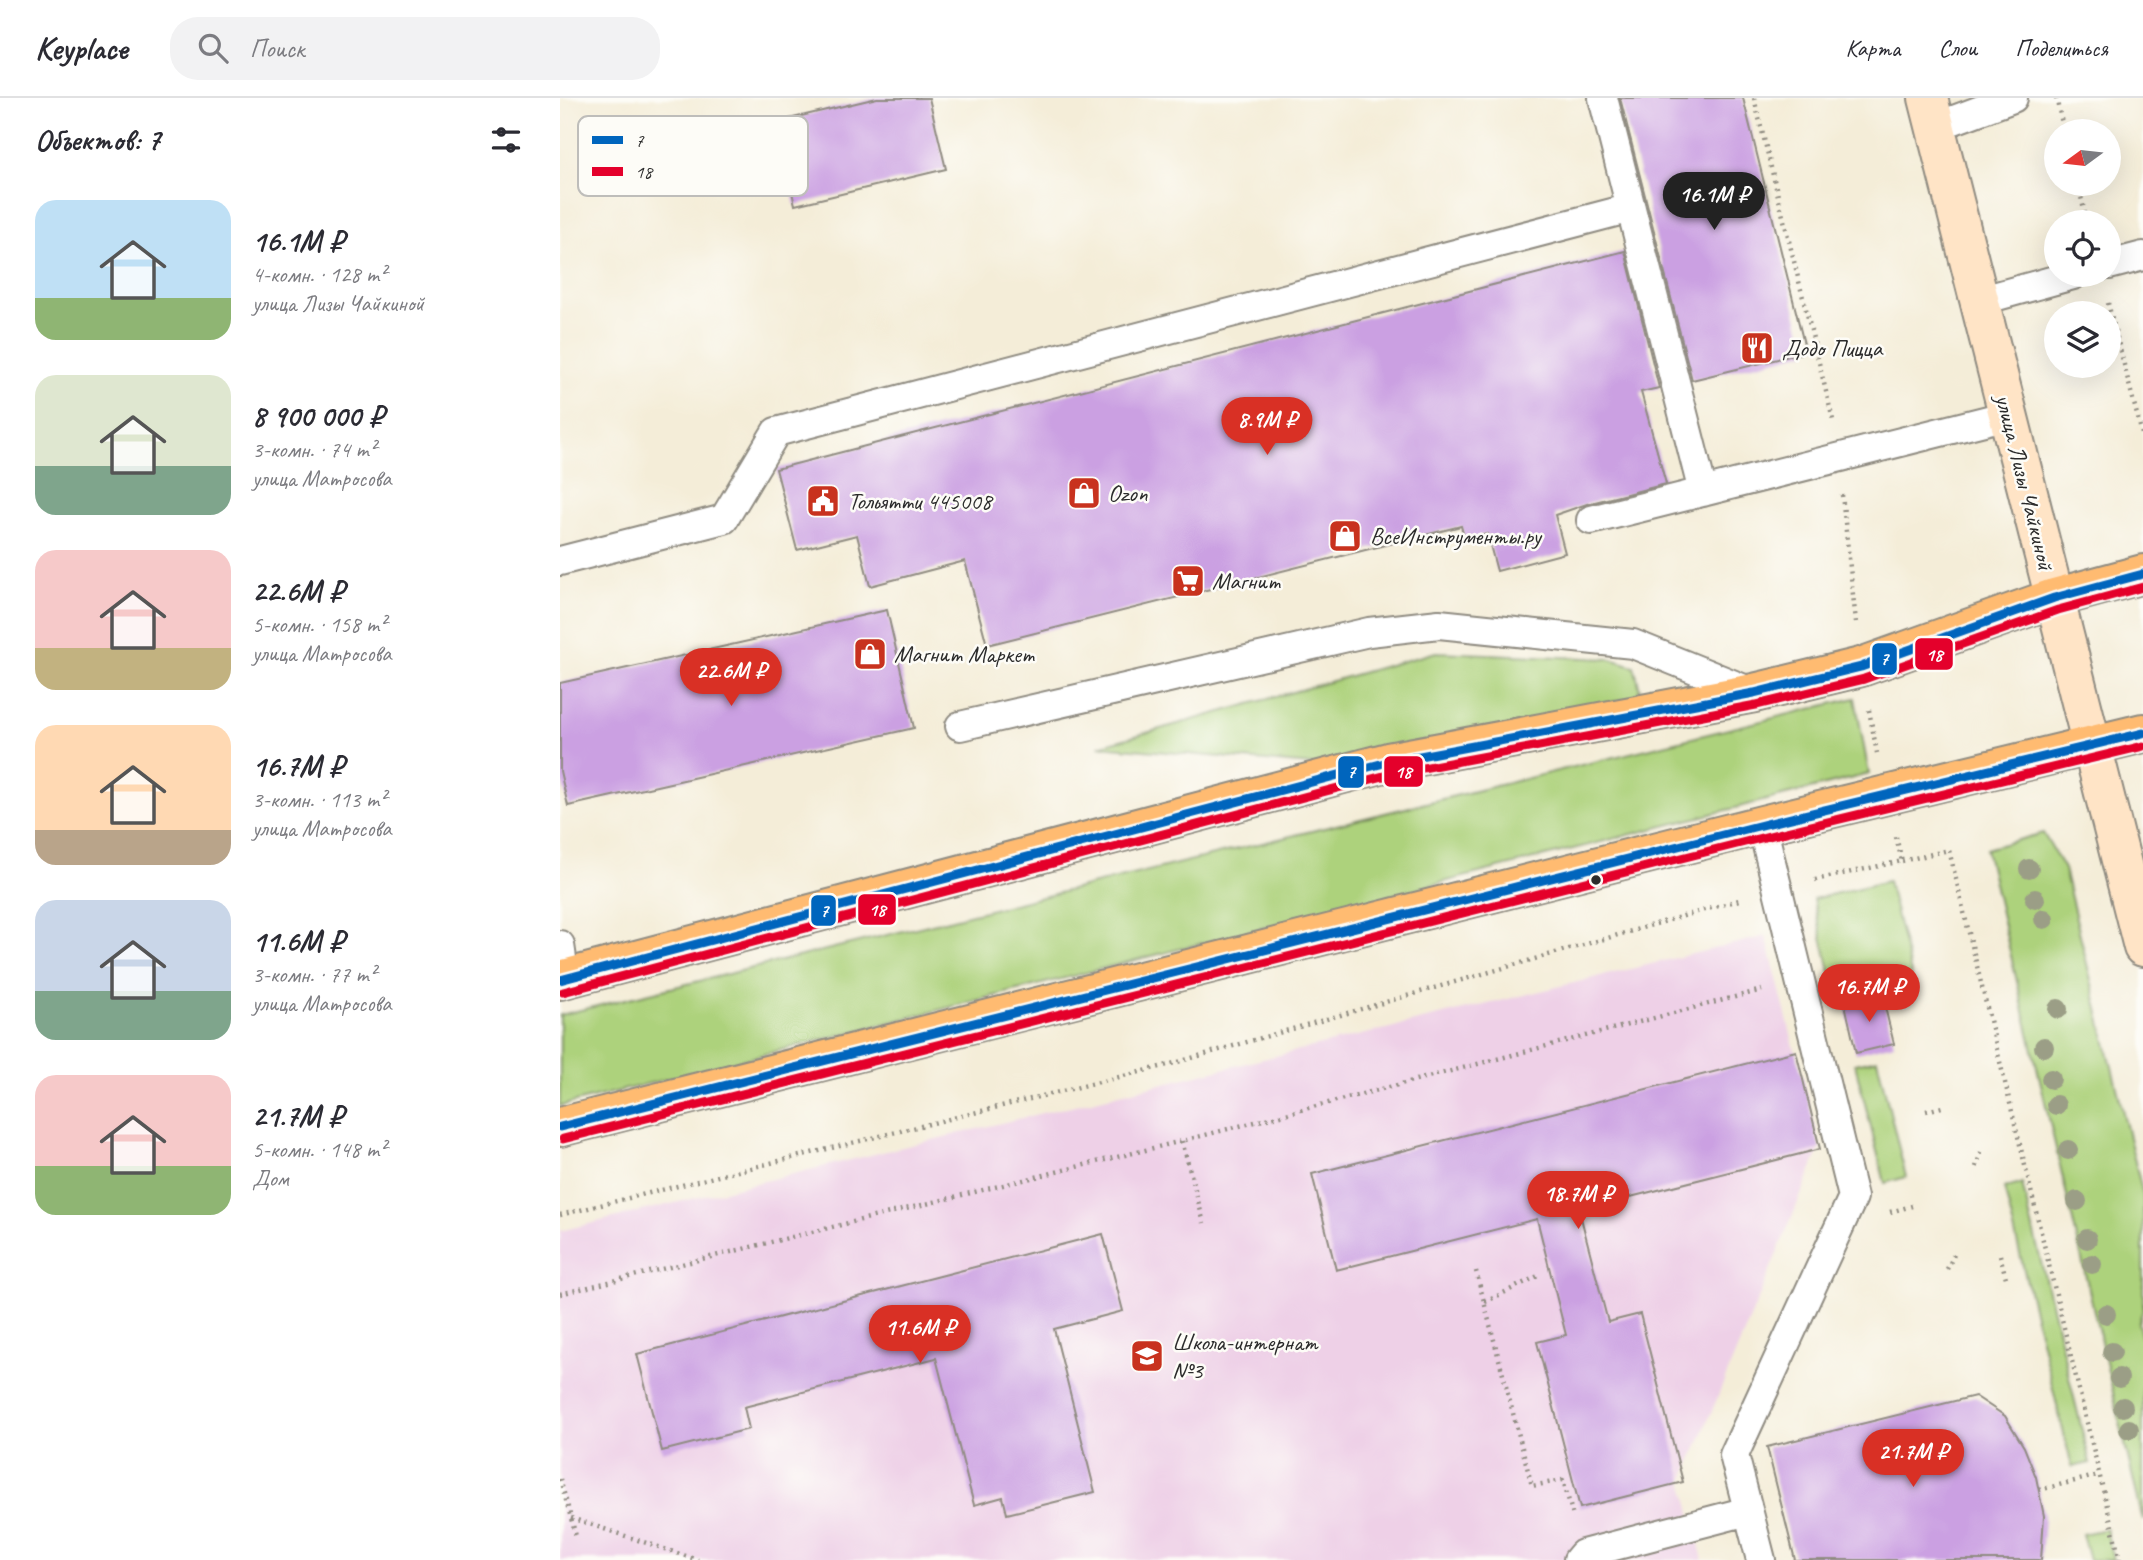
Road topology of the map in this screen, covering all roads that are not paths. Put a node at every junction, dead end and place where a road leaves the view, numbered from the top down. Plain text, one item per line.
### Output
1 (1603, 98) edge
2 (2013, 98) edge
3 (1932, 113) edge
4 (1631, 208) junction
5 (2143, 257) edge
6 (2121, 262) edge
7 (2044, 283) edge
8 (1979, 301) junction
9 (2008, 415) junction
10 (1703, 492) junction
11 (1591, 520) dead end
12 (560, 561) edge
13 (2143, 574) edge
14 (2054, 598) junction
15 (1754, 693) junction
16 (960, 726) dead end
17 (2143, 733) edge
18 (2092, 746) junction
19 (1762, 825) junction
20 (2143, 947) edge
21 (562, 968) edge
22 (560, 1127) edge
23 (1748, 1511) junction
24 (1580, 1557) edge
25 (1760, 1560) edge

1 - 4 lane
2 - 3 lane
3 - 8 main road, улица Лизы Чайкиной
4 - 10 lane
4 - 12 lane
5 - 6 lane
7 - 8 lane
8 - 9 main road, улица Лизы Чайкиной
9 - 10 lane
9 - 14 main road, улица Лизы Чайкиной
10 - 11 lane
13 - 14 main road
14 - 15 main road
14 - 18 main road, улица Лизы Чайкиной
15 - 16 lane
15 - 21 main road
17 - 18 main road
18 - 19 main road
18 - 20 main road, улица Лизы Чайкиной
19 - 22 main road
19 - 23 lane
23 - 24 lane
23 - 25 lane

